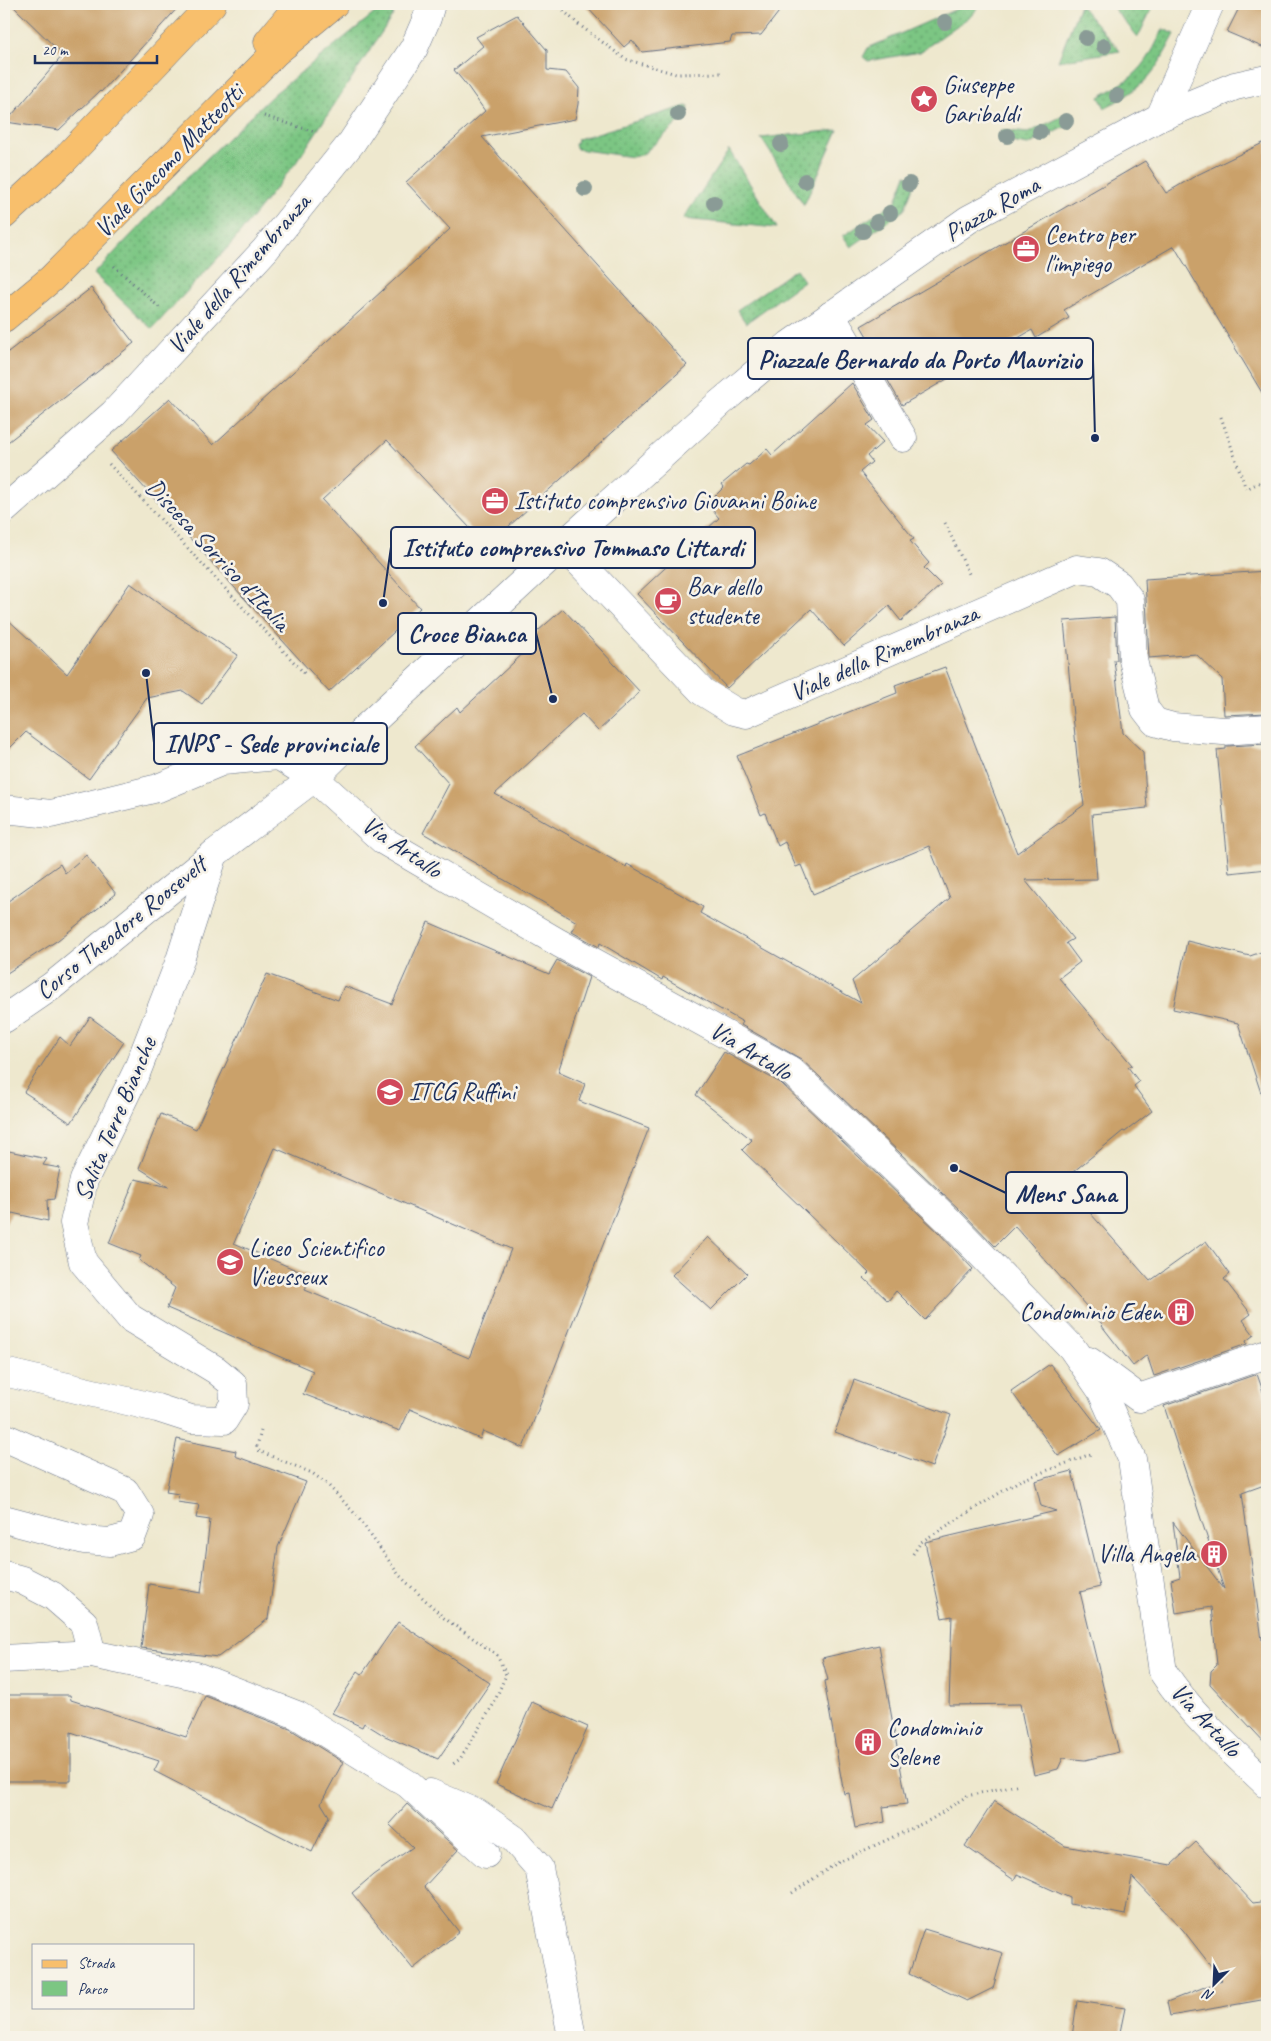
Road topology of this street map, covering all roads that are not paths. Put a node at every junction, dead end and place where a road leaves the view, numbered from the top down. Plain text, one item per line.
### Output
1 (212, 4) edge
2 (303, 4) edge
3 (334, 4) edge
4 (431, 4) edge
5 (1210, 4) edge
6 (1267, 79) edge
7 (1160, 117) junction
8 (198, 129) junction
9 (4, 216) edge
10 (831, 315) junction
11 (4, 318) edge
12 (903, 438) dead end
13 (4, 510) edge
14 (564, 545) junction
15 (1267, 728) edge
16 (314, 778) junction
17 (4, 809) edge
18 (214, 854) junction
19 (4, 1019) edge
20 (1072, 1348) junction
21 (1267, 1354) edge
22 (4, 1372) edge
23 (4, 1437) edge
24 (4, 1519) edge
25 (4, 1575) edge
26 (92, 1654) junction
27 (4, 1659) edge
28 (408, 1784) junction
29 (1267, 1784) edge
30 (486, 1854) dead end
31 (572, 2037) edge

1 - 9 main road
2 - 8 main road
3 - 8 main road, Viale Giacomo Matteotti
4 - 13 street, Viale della Rimembranza
5 - 7 street
6 - 7 street, Piazza Roma
7 - 10 street, Piazza Roma
8 - 11 main road, Viale Giacomo Matteotti
10 - 12 street
10 - 14 street, Piazza Roma
14 - 15 street, Viale della Rimembranza
14 - 16 street
16 - 17 street
16 - 18 street, Corso Theodore Roosevelt
16 - 20 street, Via Artallo
18 - 19 street, Corso Theodore Roosevelt
18 - 22 street, Salita Terre Bianche
20 - 21 street
20 - 29 street, Via Artallo
23 - 24 street
25 - 26 street
26 - 27 street
26 - 28 street
28 - 30 street
28 - 31 street

